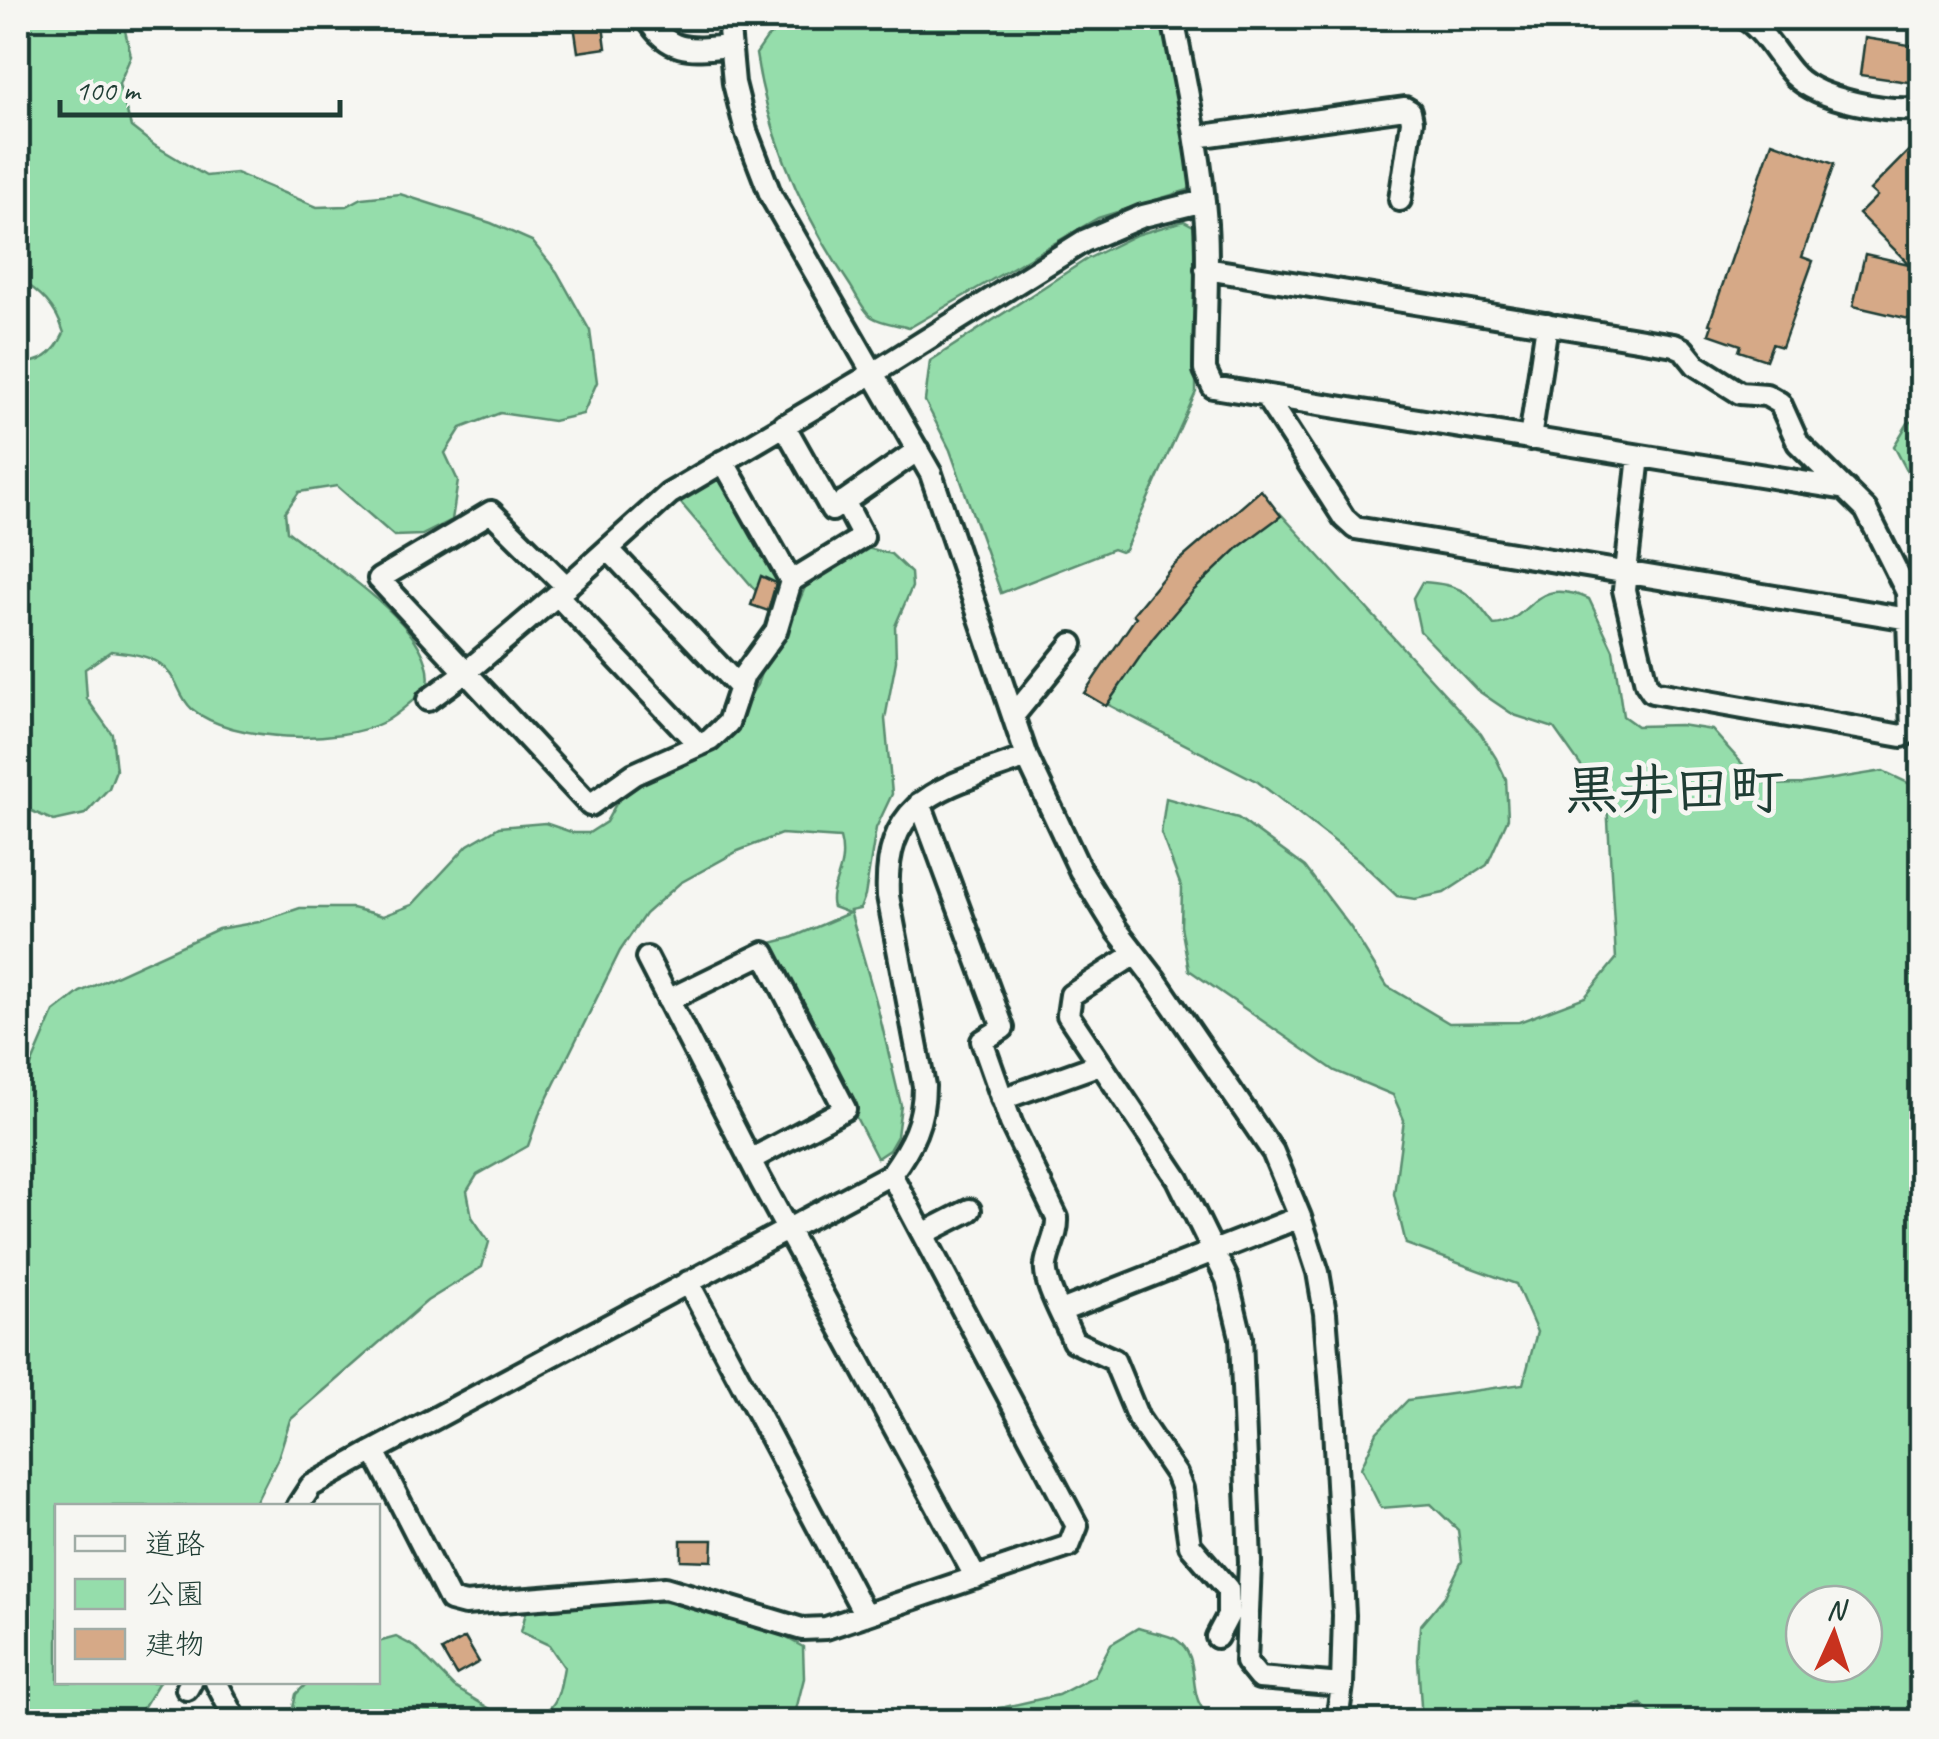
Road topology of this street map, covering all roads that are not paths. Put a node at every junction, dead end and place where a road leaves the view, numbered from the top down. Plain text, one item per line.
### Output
1 (648, 18) edge
2 (728, 18) edge
3 (1173, 18) edge
4 (1744, 18) edge
5 (730, 46) junction
6 (1922, 108) edge
7 (1196, 138) junction
8 (1400, 200) dead end
9 (1204, 201) junction
10 (1206, 269) junction
11 (1547, 324) junction
12 (874, 372) junction
13 (1266, 397) junction
14 (784, 426) junction
15 (1530, 440) junction
16 (918, 450) junction
17 (1639, 456) junction
18 (723, 461) junction
19 (1846, 489) junction
20 (844, 501) junction
21 (609, 550) junction
22 (1626, 572) junction
23 (791, 581) junction
24 (562, 591) junction
25 (1909, 619) junction
26 (1072, 644) dead end
27 (465, 673) junction
28 (740, 688) junction
29 (428, 700) dead end
30 (1014, 715) junction
31 (699, 745) junction
32 (1027, 758) junction
33 (920, 803) junction
34 (1135, 954) junction
35 (647, 958) dead end
36 (668, 1000) junction
37 (1100, 1064) junction
38 (1002, 1100) junction
39 (750, 1160) junction
40 (891, 1174) junction
41 (970, 1210) dead end
42 (1300, 1217) junction
43 (790, 1230) junction
44 (923, 1234) junction
45 (1213, 1251) junction
46 (688, 1282) junction
47 (1062, 1310) junction
48 (374, 1451) junction
49 (299, 1504) edge
50 (976, 1578) junction
51 (865, 1615) junction
52 (1218, 1637) dead end
53 (217, 1684) edge
54 (1342, 1685) junction
55 (237, 1722) edge
56 (1337, 1722) edge

1 - 5 street
2 - 5 street
3 - 7 street
4 - 6 street
5 - 12 street
7 - 8 street
7 - 9 street
9 - 10 street
9 - 12 street
10 - 11 street
10 - 13 street
11 - 15 street
11 - 19 street
12 - 14 street
12 - 16 street
13 - 15 street
13 - 22 street
14 - 18 street
14 - 20 street
15 - 17 street
16 - 20 street
16 - 30 street
17 - 19 street
17 - 22 street
18 - 21 street
18 - 23 street
19 - 25 street
20 - 23 street
21 - 24 street
21 - 28 street
22 - 25 street
22 - 25 street
23 - 28 street
24 - 27 street
24 - 27 street
24 - 31 street
26 - 30 street
27 - 29 street
27 - 31 street
28 - 31 street
30 - 32 street
32 - 33 street
32 - 34 street
33 - 38 street
33 - 40 street
34 - 37 street
34 - 42 street
35 - 36 street
36 - 39 street
36 - 39 street
37 - 38 street
37 - 45 street
38 - 47 street
39 - 43 street
40 - 43 street
40 - 44 street
41 - 44 street
42 - 45 street
42 - 54 street
43 - 46 street
43 - 50 street
44 - 50 street
45 - 47 street
45 - 54 street
46 - 48 street
46 - 51 street
47 - 52 street
48 - 49 street
48 - 51 street
50 - 51 street
53 - 55 street
54 - 56 street

